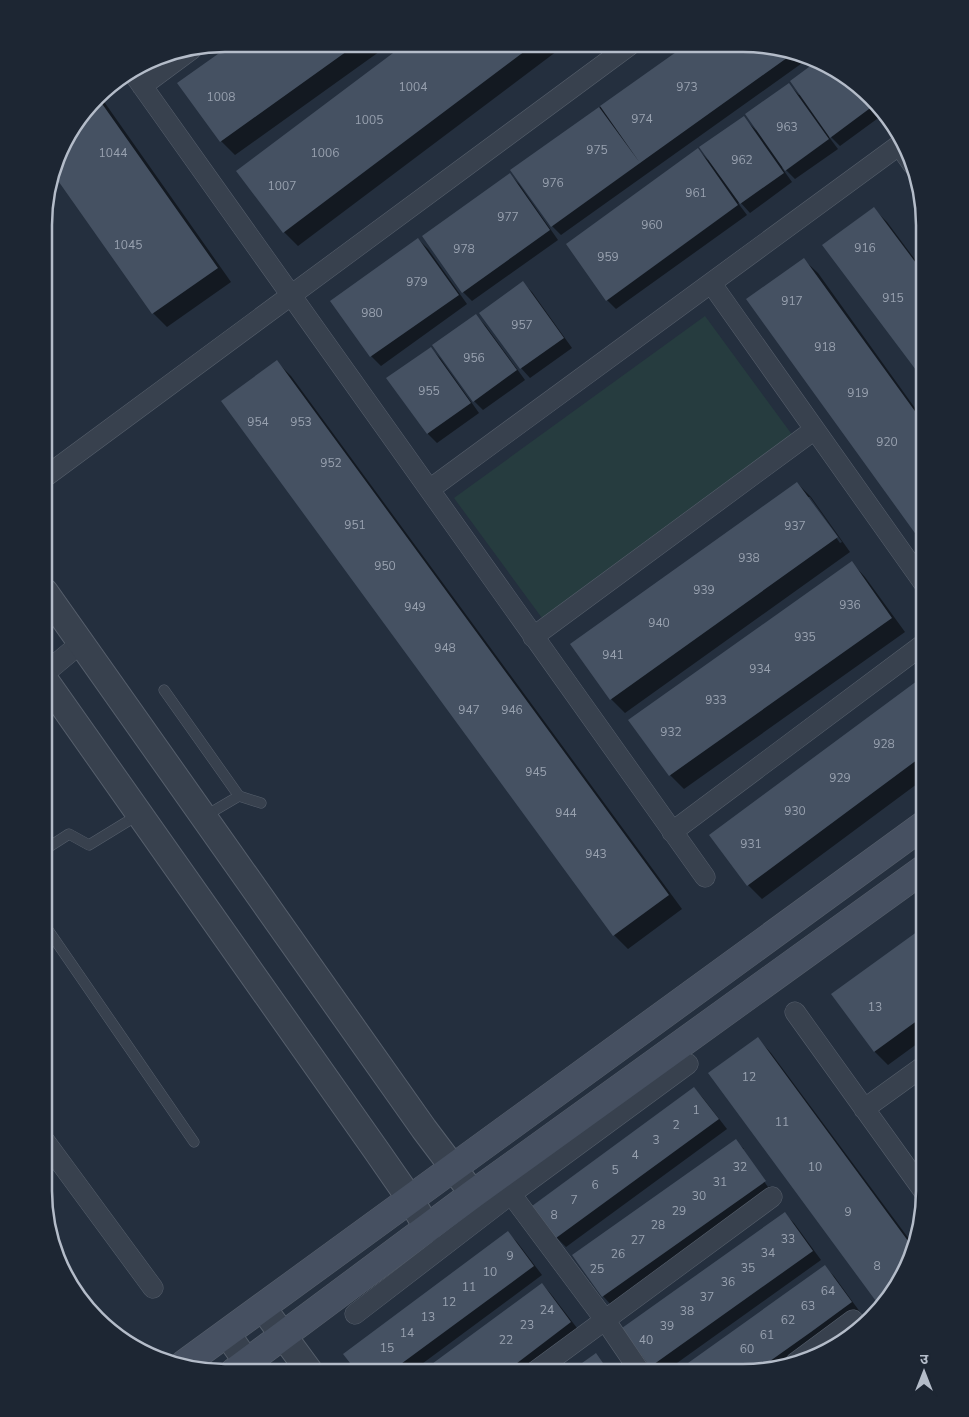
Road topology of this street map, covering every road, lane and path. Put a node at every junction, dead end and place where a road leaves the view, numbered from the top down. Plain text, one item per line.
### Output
1 (621, 52) edge
2 (164, 64) edge
3 (137, 79) edge
4 (897, 146) edge
5 (711, 283) junction
6 (292, 295) junction
7 (814, 430) junction
8 (52, 472) edge
9 (430, 489) junction
10 (916, 572) edge
11 (52, 602) edge
12 (533, 637) junction
13 (81, 643) junction
14 (916, 649) edge
15 (52, 667) edge
16 (52, 690) edge
17 (164, 690) dead end
18 (239, 796) junction
19 (261, 803) dead end
20 (139, 814) junction
21 (204, 817) junction
22 (916, 831) edge
23 (672, 832) junction
24 (52, 845) edge
25 (916, 875) edge
26 (705, 877) dead end
27 (52, 936) edge
28 (795, 1012) dead end
29 (688, 1064) dead end
30 (916, 1072) edge
31 (864, 1110) junction
32 (194, 1142) dead end
33 (52, 1151) edge
34 (453, 1167) junction
35 (916, 1181) edge
36 (474, 1194) junction
37 (511, 1194) junction
38 (772, 1197) dead end
39 (410, 1199) junction
40 (428, 1229) junction
41 (153, 1288) dead end
42 (262, 1308) junction
43 (355, 1314) dead end
44 (604, 1320) junction
45 (853, 1320) dead end
46 (227, 1334) junction
47 (284, 1336) junction
48 (813, 1350) edge
49 (189, 1360) edge
50 (242, 1364) edge
51 (251, 1364) edge
52 (304, 1364) edge
53 (545, 1364) edge
54 (634, 1364) edge

1 - 6 street
2 - 3 street
3 - 6 street
4 - 5 street
5 - 7 street
5 - 9 street
6 - 8 street
6 - 9 street
7 - 10 street
7 - 12 street
9 - 12 street
11 - 13 street
12 - 23 street
13 - 15 street
13 - 21 street
14 - 23 street
16 - 20 street
17 - 18 lane
18 - 19 lane
18 - 21 lane
20 - 24 lane
20 - 39 street
21 - 34 street
22 - 34 main road
23 - 26 street
25 - 36 main road
27 - 32 lane
28 - 31 street
29 - 37 street
30 - 31 street
31 - 35 street
33 - 41 street
34 - 36 street
34 - 39 main road
36 - 40 main road
37 - 43 street
37 - 44 street
38 - 44 street
39 - 40 street
39 - 42 main road
40 - 47 main road
42 - 46 main road
42 - 47 street
44 - 53 street
44 - 54 street
45 - 48 street
46 - 49 main road
46 - 50 street
47 - 51 main road
47 - 52 street

